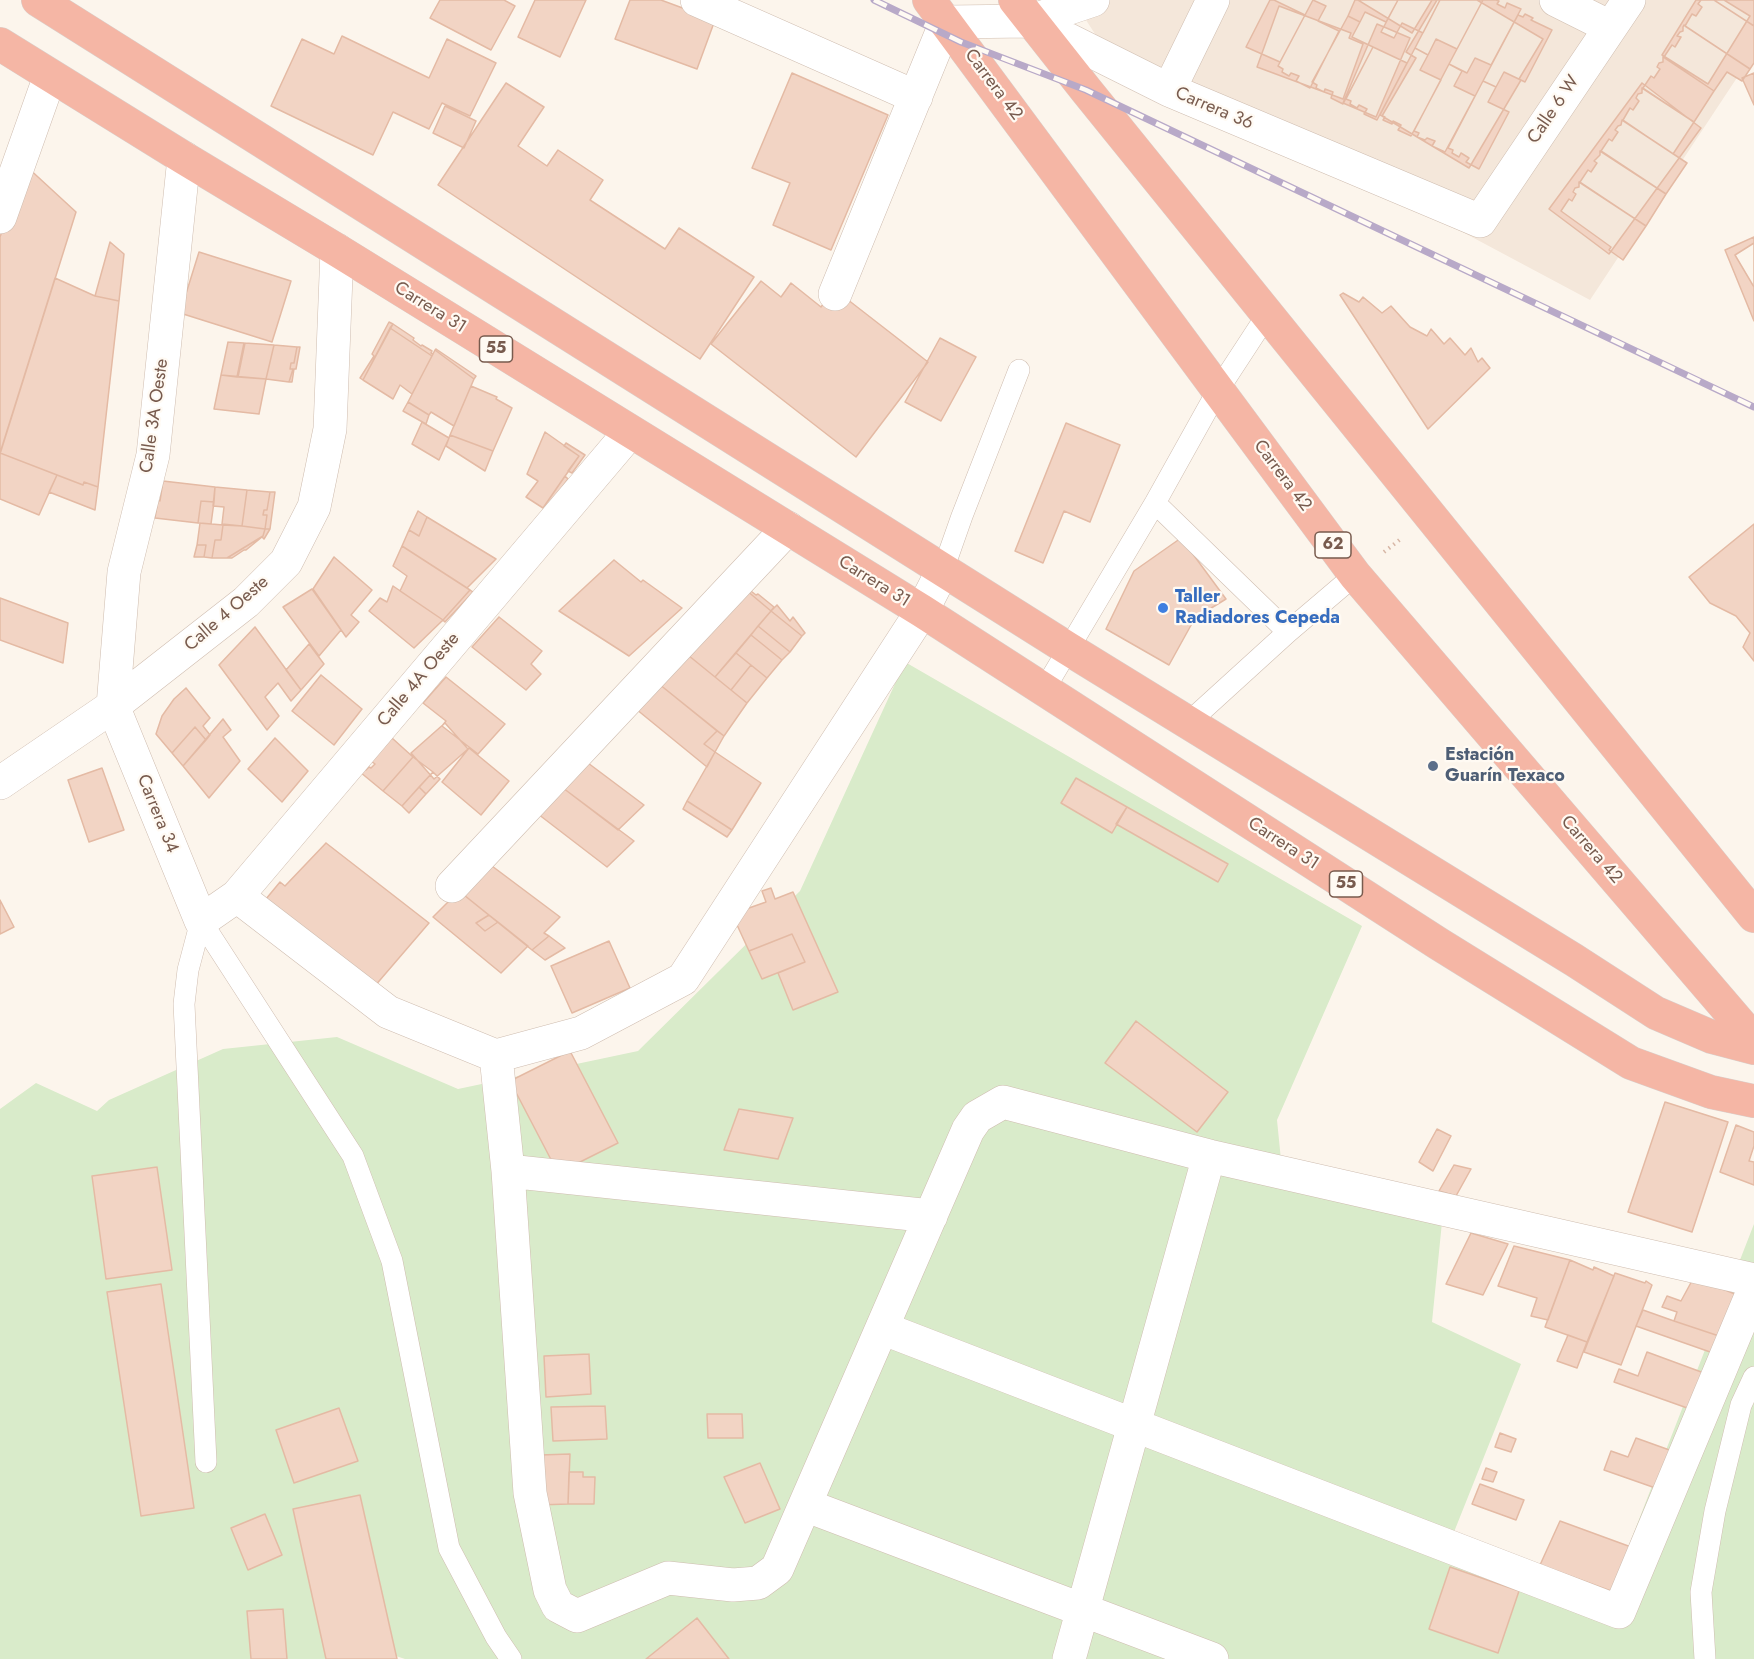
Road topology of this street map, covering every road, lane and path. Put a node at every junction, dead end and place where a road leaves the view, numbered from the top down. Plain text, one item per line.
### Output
1 (38, 0) edge
2 (697, 0) edge
3 (1093, 0) edge
4 (1213, 0) edge
5 (1556, 0) edge
6 (1629, 0) edge
7 (1023, 10) edge
8 (937, 11) edge
9 (1610, 27) junction
10 (0, 44) edge
11 (50, 76) junction
12 (1169, 90) junction
13 (916, 97) junction
14 (184, 158) junction
15 (0, 216) edge
16 (1480, 221) joint
17 (338, 250) junction
18 (835, 294) dead end
19 (1267, 315) junction
20 (1019, 370) dead end
21 (1218, 390) junction
22 (630, 432) junction
23 (1155, 503) junction
24 (1430, 515) junction
25 (788, 528) junction
26 (943, 570) junction
27 (1355, 575) junction
28 (922, 611) junction
29 (1013, 614) junction
30 (1288, 633) junction
31 (1067, 648) junction
32 (991, 656) junction
33 (1044, 690) junction
34 (113, 706) junction
35 (1188, 723) junction
36 (0, 783) edge
37 (452, 886) dead end
38 (237, 896) junction
39 (1754, 916) edge
40 (201, 921) junction
41 (1754, 1040) edge
42 (1754, 1048) edge
43 (496, 1056) junction
44 (1754, 1101) edge
45 (1209, 1156) junction
46 (508, 1172) junction
47 (931, 1216) junction
48 (1754, 1280) edge
49 (1754, 1289) edge
50 (882, 1328) junction
51 (1754, 1377) edge
52 (1134, 1426) junction
53 (206, 1462) dead end
54 (805, 1505) junction
55 (1082, 1610) junction
56 (511, 1659) edge
57 (1069, 1659) edge
58 (1212, 1659) edge
59 (1705, 1659) edge

1 - 26 highway
2 - 13 street
3 - 7 street
4 - 12 street
5 - 9 street
6 - 9 street, Calle 6 W
7 - 8 street, Carrera 36
7 - 12 street, Carrera 36
7 - 19 highway
8 - 13 street
8 - 21 highway, Carrera 42 / 62
9 - 16 street, Calle 6 W
10 - 11 highway, Carrera 31 / 55
11 - 14 highway, Carrera 31 / 55
11 - 15 street
12 - 16 street, Carrera 36
13 - 18 street
14 - 17 highway, Carrera 31 / 55
14 - 34 street, Calle 3A Oeste
17 - 22 highway, Carrera 31 / 55
17 - 34 street, Calle 4 Oeste
19 - 21 lane
19 - 24 highway
20 - 26 lane
21 - 23 lane
21 - 27 highway, Carrera 42 / 62
22 - 25 highway, Carrera 31 / 55
22 - 38 street, Calle 4A Oeste
23 - 30 lane
23 - 31 lane
24 - 27 path
24 - 39 highway
25 - 28 highway, Carrera 31 / 55
25 - 37 street
26 - 28 street
26 - 29 highway
27 - 30 lane
27 - 41 highway, Carrera 42 / 62
28 - 32 highway, Carrera 31 / 55
28 - 43 street
29 - 31 highway
29 - 32 highway
30 - 35 lane
31 - 33 lane
31 - 35 highway
32 - 33 highway, Carrera 31 / 55
33 - 44 highway, Carrera 31 / 55
34 - 36 street, Calle 4 Oeste
34 - 40 street, Carrera 34
35 - 42 highway
38 - 40 street, Calle 4A Oeste
38 - 43 street
40 - 53 lane
40 - 56 lane
43 - 46 street
45 - 47 street
45 - 48 street
45 - 52 street
46 - 47 street
46 - 54 street
47 - 50 street
49 - 52 street
50 - 52 street
50 - 54 street
51 - 59 lane
52 - 55 street
54 - 55 street
55 - 57 street
55 - 58 street

